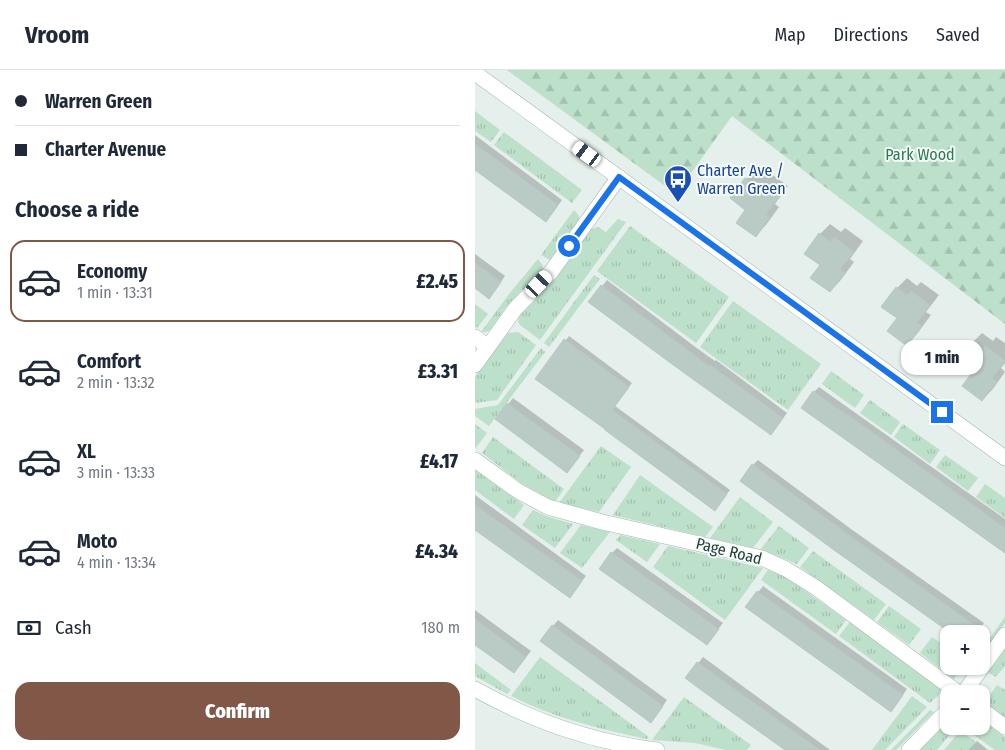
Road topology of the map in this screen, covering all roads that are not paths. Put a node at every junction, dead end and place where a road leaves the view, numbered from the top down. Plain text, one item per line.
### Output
1 (475, 73) edge
2 (619, 177) junction
3 (475, 337) edge
4 (488, 347) junction
5 (475, 365) edge
6 (1005, 458) edge
7 (475, 460) edge
8 (1005, 635) edge
9 (950, 685) edge
10 (969, 685) edge
11 (475, 689) edge
12 (990, 716) edge
13 (940, 718) edge
14 (1005, 727) edge
15 (657, 750) edge
16 (909, 750) edge

1 - 2 street
2 - 4 street
2 - 6 street
3 - 4 street
4 - 5 street
7 - 9 street, Page Road
8 - 10 street
11 - 15 street
12 - 14 street
13 - 16 street

